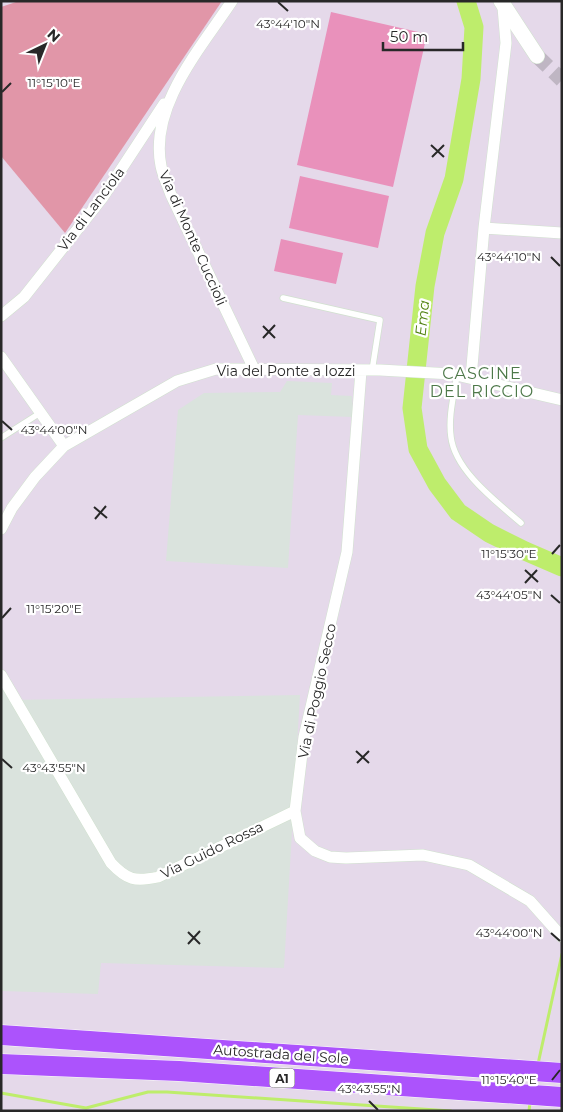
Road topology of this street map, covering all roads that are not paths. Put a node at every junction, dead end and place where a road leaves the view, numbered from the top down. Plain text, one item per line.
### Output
1 (232, 1) edge
2 (502, 3) edge
3 (537, 56) tunnel mouth
4 (171, 95) junction
5 (484, 228) junction
6 (562, 233) edge
7 (284, 298) dead end
8 (1, 316) edge
9 (1, 357) edge
10 (254, 369) junction
11 (371, 370) junction
12 (454, 375) junction
13 (471, 378) junction
14 (562, 400) edge
15 (40, 412) junction
16 (1, 438) edge
17 (64, 446) junction
18 (521, 523) dead end
19 (1, 529) edge
20 (1, 675) edge
21 (295, 811) junction
22 (562, 936) edge
23 (1, 1035) edge
24 (1, 1064) edge
25 (562, 1073) edge
26 (562, 1098) edge

1 - 4 street, Via di Monte Cuccioli
2 - 3 street
2 - 5 street
4 - 8 street, Via di Lanciola
4 - 10 street, Via di Monte Cuccioli
5 - 6 street
5 - 13 street
7 - 11 lane
9 - 15 street
10 - 11 street, Via del Ponte a Iozzi
10 - 17 street, Via del Ponte a Iozzi
11 - 12 street, Via del Ponte a Iozzi
11 - 21 street, Via di Poggio Secco
12 - 13 street, Via del Ponte a Iozzi
12 - 18 lane
13 - 14 street, Via del Ponte a Iozzi
15 - 16 lane
15 - 17 street
17 - 19 street, Via del Ponte a Iozzi
20 - 21 street, Via Guido Rossa
21 - 22 street, Via di Poggio Secco
23 - 25 highway, Autostrada del Sole / A1
24 - 26 highway, Autostrada del Sole / A1

